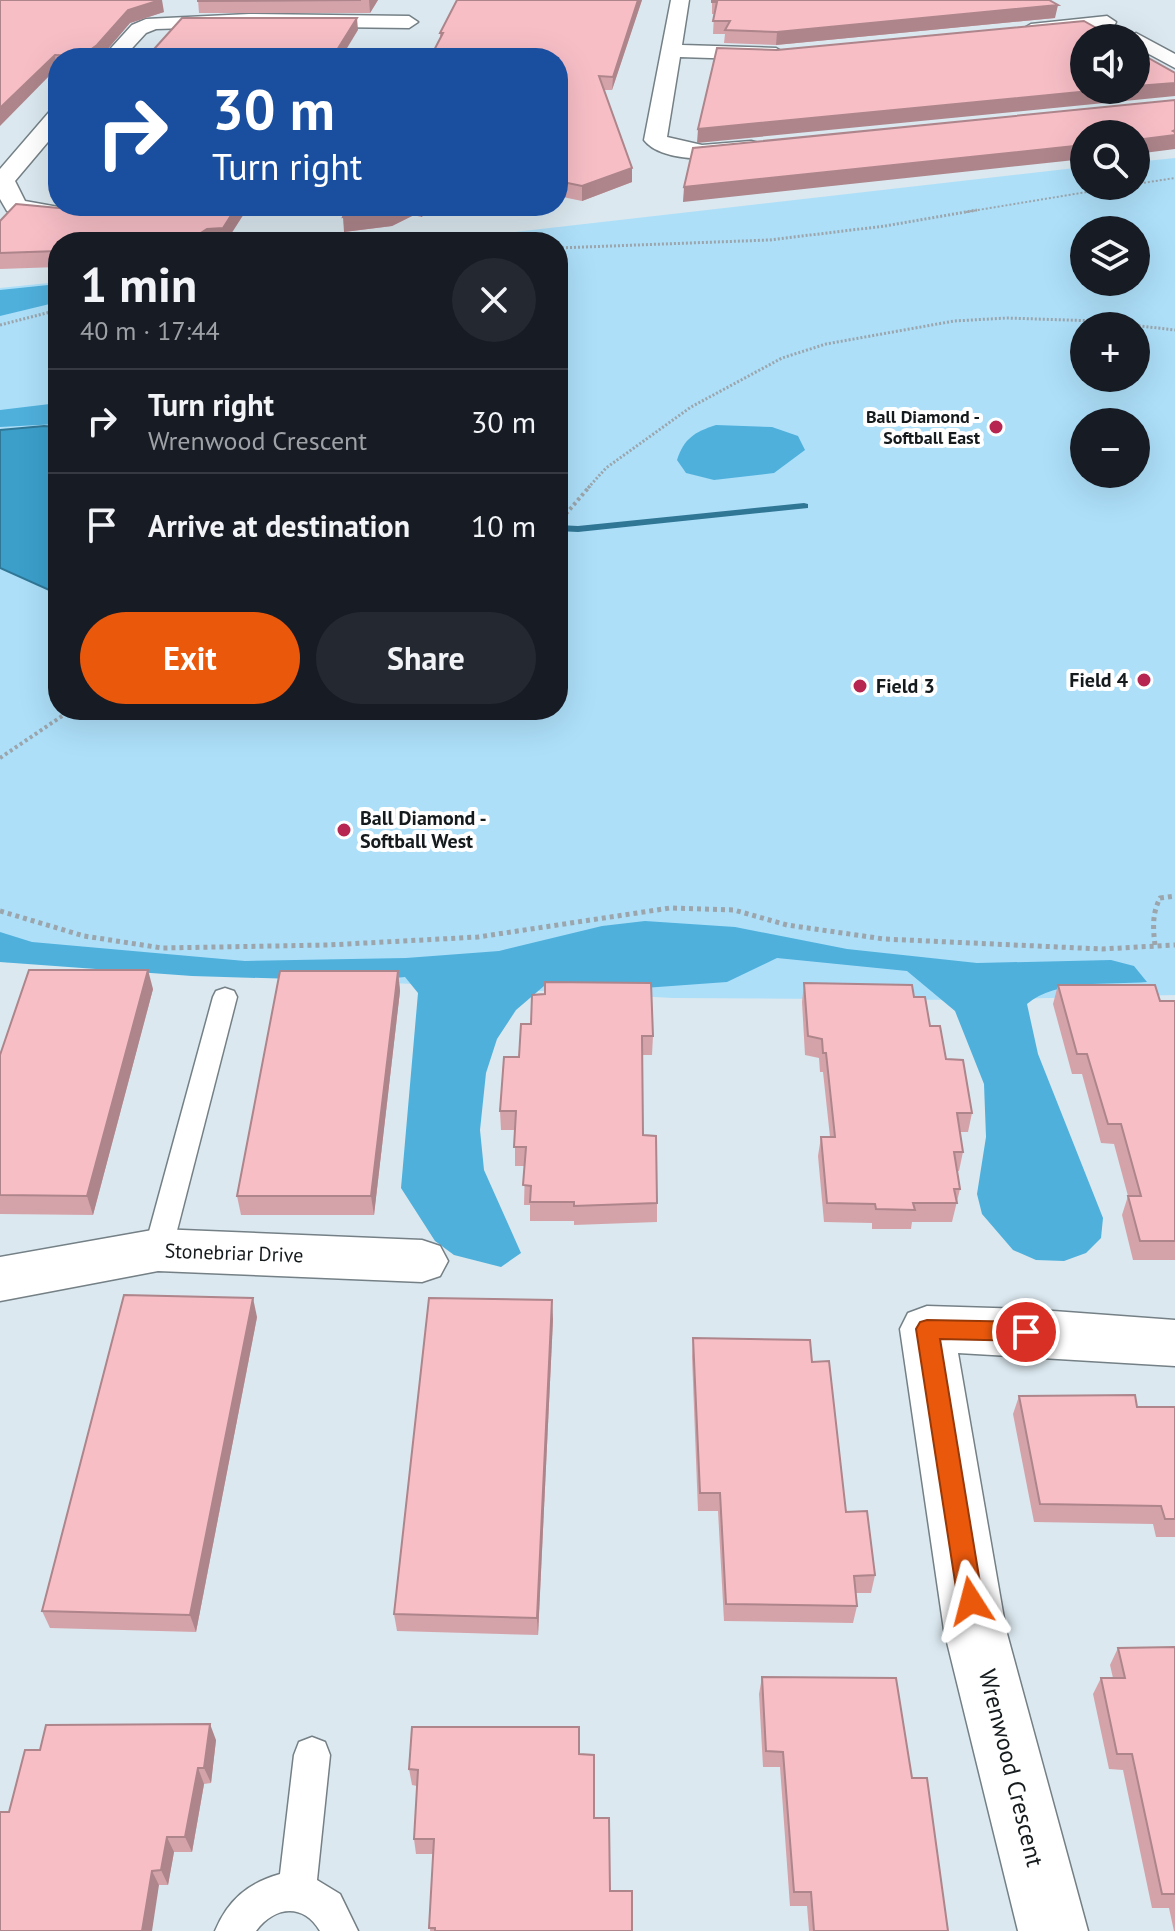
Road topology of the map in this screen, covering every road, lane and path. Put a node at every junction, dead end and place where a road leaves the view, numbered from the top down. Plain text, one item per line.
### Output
1 (680, 0) edge
2 (1080, 7) dead end
3 (1107, 22) junction
4 (1110, 24) edge
5 (1005, 32) edge
6 (395, 46) dead end
7 (121, 48) edge
8 (1150, 48) edge
9 (670, 51) junction
10 (792, 52) edge
11 (1175, 62) edge
12 (48, 128) edge
13 (780, 146) edge
14 (1175, 178) edge
15 (1150, 182) edge
16 (1070, 195) edge
17 (48, 215) edge
18 (568, 248) edge
19 (48, 313) edge
20 (0, 325) edge
21 (1175, 330) edge
22 (568, 512) edge
23 (56, 720) edge
24 (0, 758) edge
25 (1175, 896) edge
26 (0, 911) edge
27 (1155, 945) junction
28 (1175, 945) edge
29 (225, 997) dead end
30 (158, 1250) junction
31 (422, 1261) dead end
32 (0, 1279) edge
33 (1175, 1343) edge
34 (312, 1755) dead end
35 (297, 1891) junction
36 (234, 1931) edge
37 (339, 1931) edge
38 (1053, 1931) edge

1 - 9 street
2 - 3 street
3 - 4 street
3 - 5 street
6 - 7 street
8 - 11 street
9 - 10 street
9 - 13 street
12 - 17 street
14 - 15 path
16 - 18 path
19 - 20 path
21 - 22 path
23 - 24 path
25 - 27 path
26 - 27 path
27 - 28 path
29 - 30 lane
30 - 31 street, Stonebriar Drive
30 - 32 street, Stonebriar Drive
33 - 38 street, Wrenwood Crescent
34 - 35 lane
35 - 36 lane
35 - 37 lane

